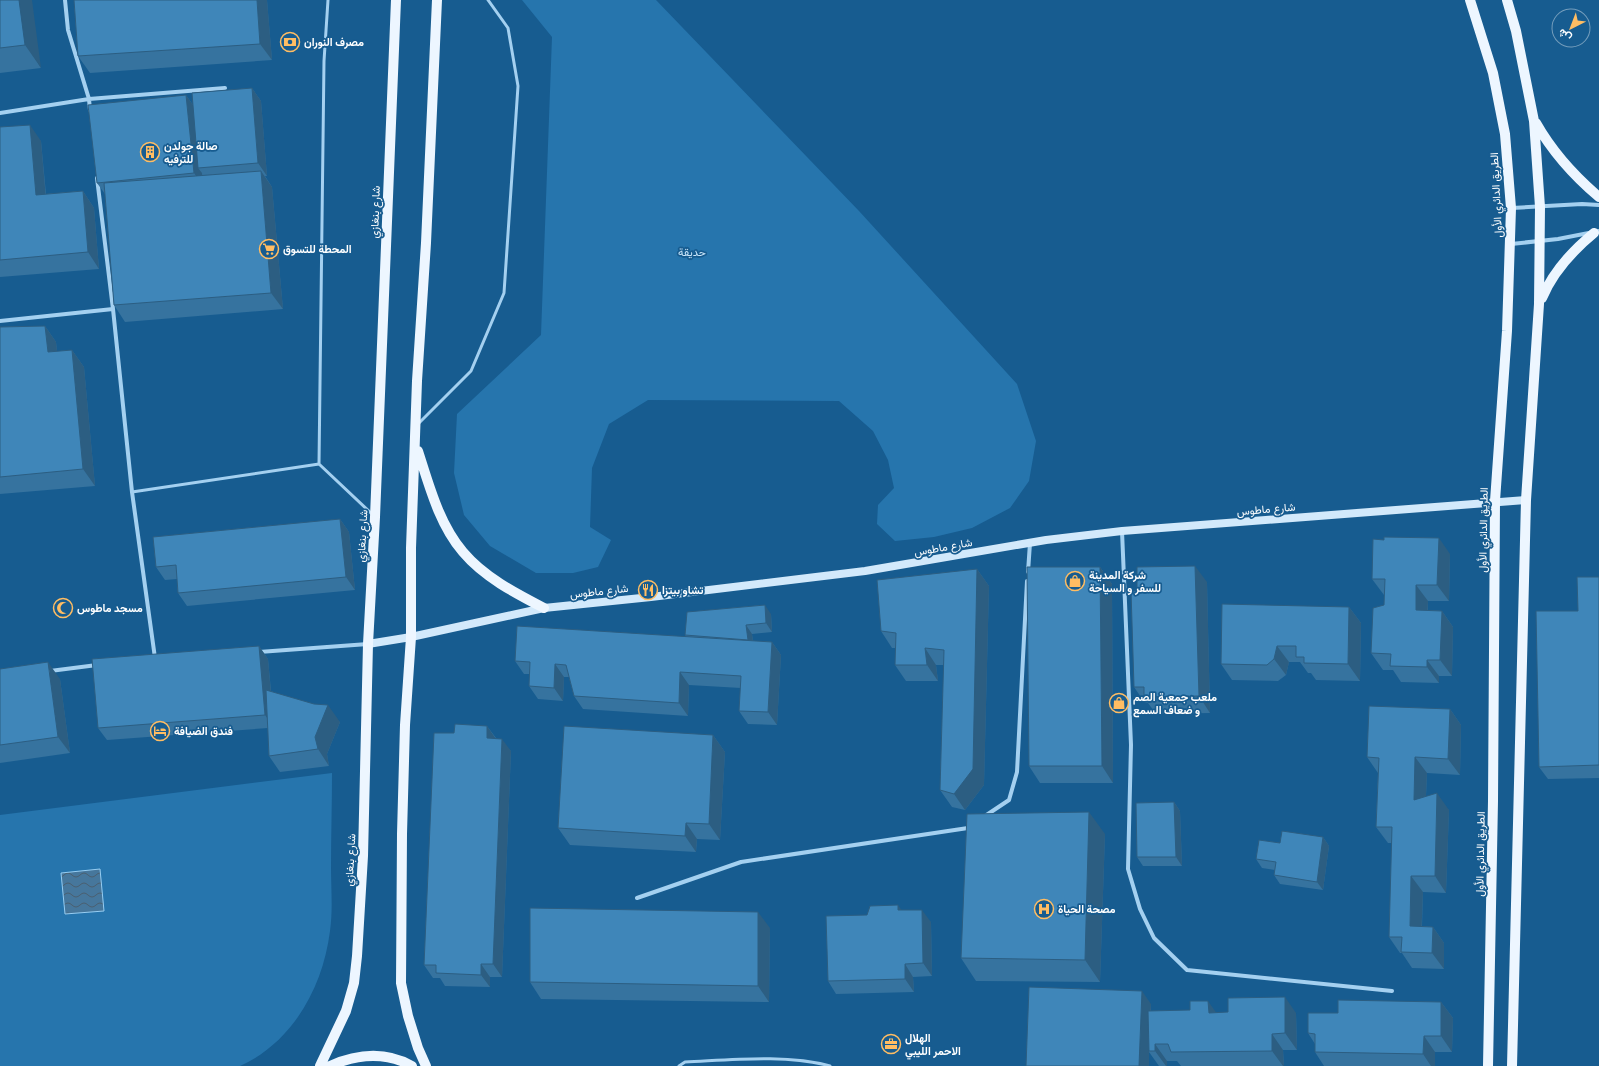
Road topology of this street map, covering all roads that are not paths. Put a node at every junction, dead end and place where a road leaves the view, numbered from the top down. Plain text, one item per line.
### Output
1 (65, 0) edge
2 (328, 0) edge
3 (396, 0) edge
4 (437, 0) edge
5 (488, 0) edge
6 (1470, 0) edge
7 (1507, 0) edge
8 (225, 88) dead end
9 (89, 99) junction
10 (0, 113) edge
11 (90, 115) edge
12 (1534, 121) junction
13 (96, 170) edge
14 (1599, 197) edge
15 (1599, 205) edge
16 (1540, 207) junction
17 (1511, 208) junction
18 (1596, 232) edge
19 (1539, 240) junction
20 (1511, 244) junction
21 (1539, 304) junction
22 (113, 309) junction
23 (0, 321) edge
24 (415, 427) junction
25 (415, 444) junction
26 (319, 464) junction
27 (132, 492) junction
28 (1526, 500) junction
29 (1495, 501) junction
30 (375, 517) junction
31 (1122, 532) junction
32 (1030, 543) junction
33 (544, 608) junction
34 (410, 637) junction
35 (368, 644) junction
36 (253, 652) edge
37 (155, 658) junction
38 (162, 658) edge
39 (147, 659) edge
40 (101, 665) edge
41 (46, 672) edge
42 (980, 820) edge
43 (974, 824) edge
44 (637, 898) dead end
45 (1392, 991) dead end
46 (320, 1066) edge
47 (330, 1066) edge
48 (412, 1066) edge
49 (426, 1066) edge
50 (680, 1066) edge
51 (830, 1066) edge
52 (1488, 1066) edge
53 (1512, 1066) edge

1 - 9 street
2 - 26 lane
3 - 30 main road, شارع بنغازي
4 - 24 main road
5 - 24 lane
6 - 17 main road, الطريق الدائري الأول
7 - 12 main road
8 - 9 street
9 - 10 street
9 - 11 street
12 - 14 main road
12 - 16 main road
13 - 22 street
15 - 16 street
16 - 17 street
16 - 19 main road
17 - 20 main road, الطريق الدائري الأول
18 - 19 street
18 - 21 main road
19 - 20 street
19 - 21 main road
20 - 29 main road, الطريق الدائري الأول
21 - 28 main road
22 - 23 street
22 - 27 street
24 - 25 main road
25 - 33 main road
25 - 34 main road
26 - 27 lane
26 - 30 lane
27 - 37 street
28 - 29 street, شارع ماطوس
28 - 53 main road
29 - 31 street, شارع ماطوس
29 - 52 main road, الطريق الدائري الأول
30 - 35 main road, شارع بنغازي
31 - 32 street, شارع ماطوس
31 - 45 street
32 - 33 street, شارع ماطوس
32 - 42 street
33 - 34 street, شارع ماطوس
34 - 35 street, شارع ماطوس
34 - 49 main road
35 - 36 street
35 - 46 main road, شارع بنغازي
37 - 38 street
37 - 39 street
40 - 41 street
43 - 44 street
47 - 48 main road
50 - 51 lane

